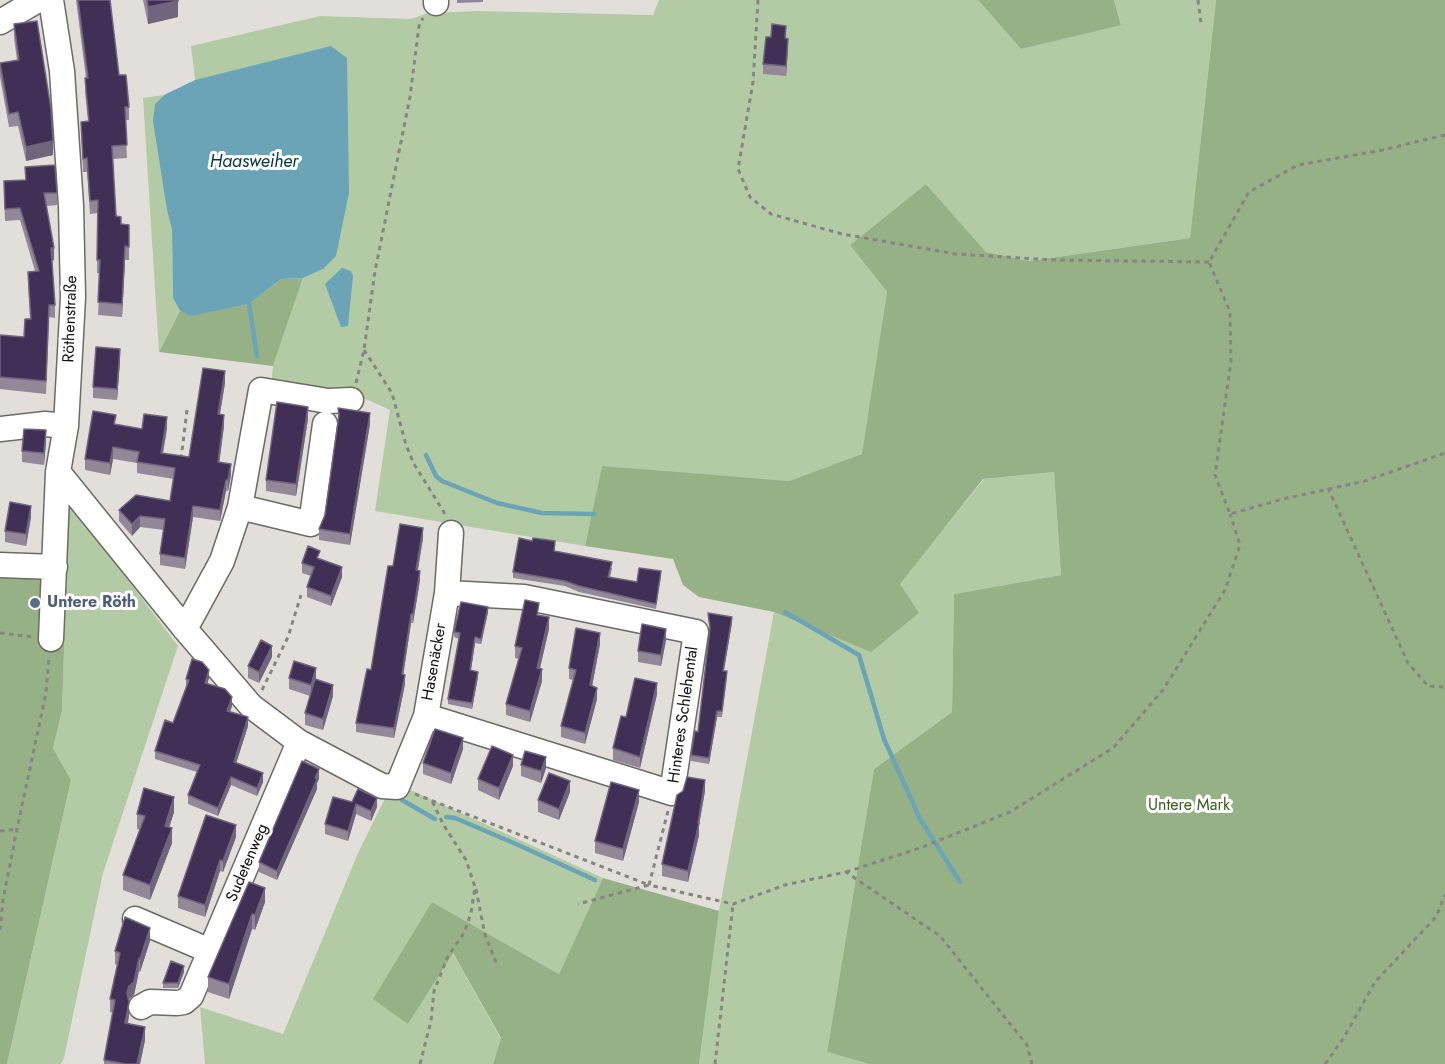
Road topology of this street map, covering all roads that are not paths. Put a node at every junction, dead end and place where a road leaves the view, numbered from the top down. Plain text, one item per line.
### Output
1 (38, 0) edge
2 (51, 0) edge
3 (0, 22) edge
4 (351, 400) road end
5 (325, 424) dead end
6 (66, 426) junction
7 (0, 429) edge
8 (58, 472) junction
9 (240, 507) junction
10 (451, 533) road end
11 (0, 565) edge
12 (55, 567) junction
13 (447, 593) junction
14 (185, 629) junction
15 (51, 639) road end
16 (426, 716) junction
17 (299, 742) junction
18 (135, 919) edge
19 (210, 951) junction
20 (141, 1007) dead end

1 - 3 street
2 - 6 street, Röthenstraße
4 - 9 street
5 - 9 street
6 - 7 street
6 - 8 street, Röthenstraße
8 - 12 street, Röthenstraße
8 - 14 street
9 - 14 street
10 - 13 street, Hasenäcker
11 - 12 street
12 - 15 street, Röthenstraße
13 - 16 street, Hasenäcker
13 - 16 street, Hinteres Schlehental
14 - 17 street
16 - 17 street, Hasenäcker
17 - 19 street, Sudetenweg
18 - 19 street
19 - 20 street, Sudetenweg

